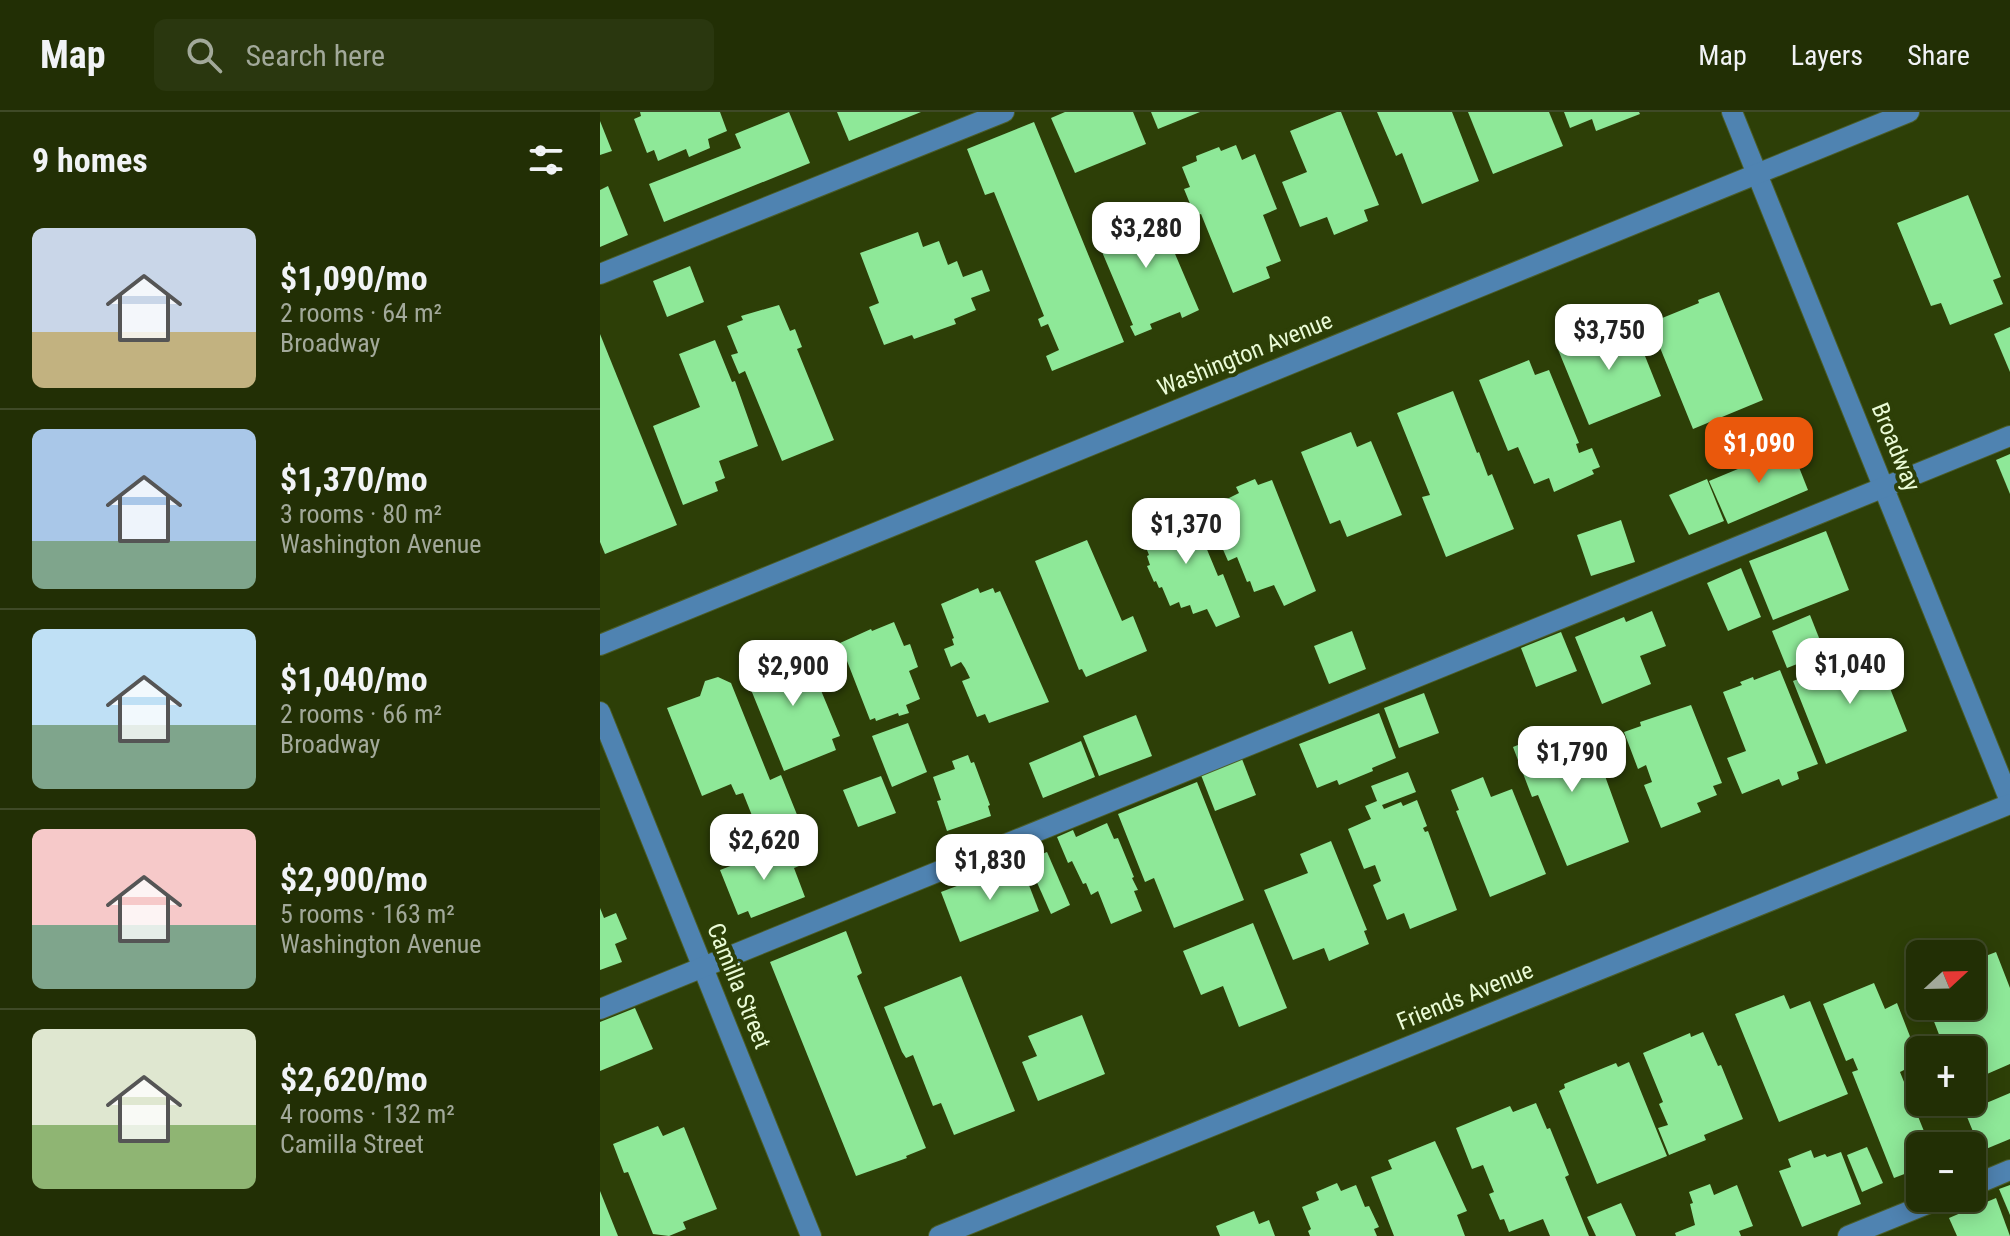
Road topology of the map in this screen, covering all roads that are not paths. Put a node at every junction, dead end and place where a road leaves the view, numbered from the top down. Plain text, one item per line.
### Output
1 (1004, 112) edge
2 (1732, 112) edge
3 (1909, 112) edge
4 (1757, 173) junction
5 (600, 274) edge
6 (2010, 436) edge
7 (1883, 486) junction
8 (600, 645) edge
9 (600, 712) edge
10 (2010, 803) edge
11 (703, 967) junction
12 (600, 1009) edge
13 (2010, 1170) edge
14 (1986, 1180) edge
15 (1907, 1212) edge
16 (811, 1236) edge
17 (939, 1236) edge
18 (1848, 1236) edge

1 - 5 street
2 - 4 street, Broadway
3 - 4 street, Washington Avenue
4 - 7 street, Broadway
4 - 8 street, Washington Avenue
6 - 7 street
7 - 10 street, Broadway
7 - 11 street
9 - 11 street, Camilla Street
10 - 17 street, Friends Avenue
11 - 12 street
11 - 16 street, Camilla Street
13 - 14 street
15 - 18 street

